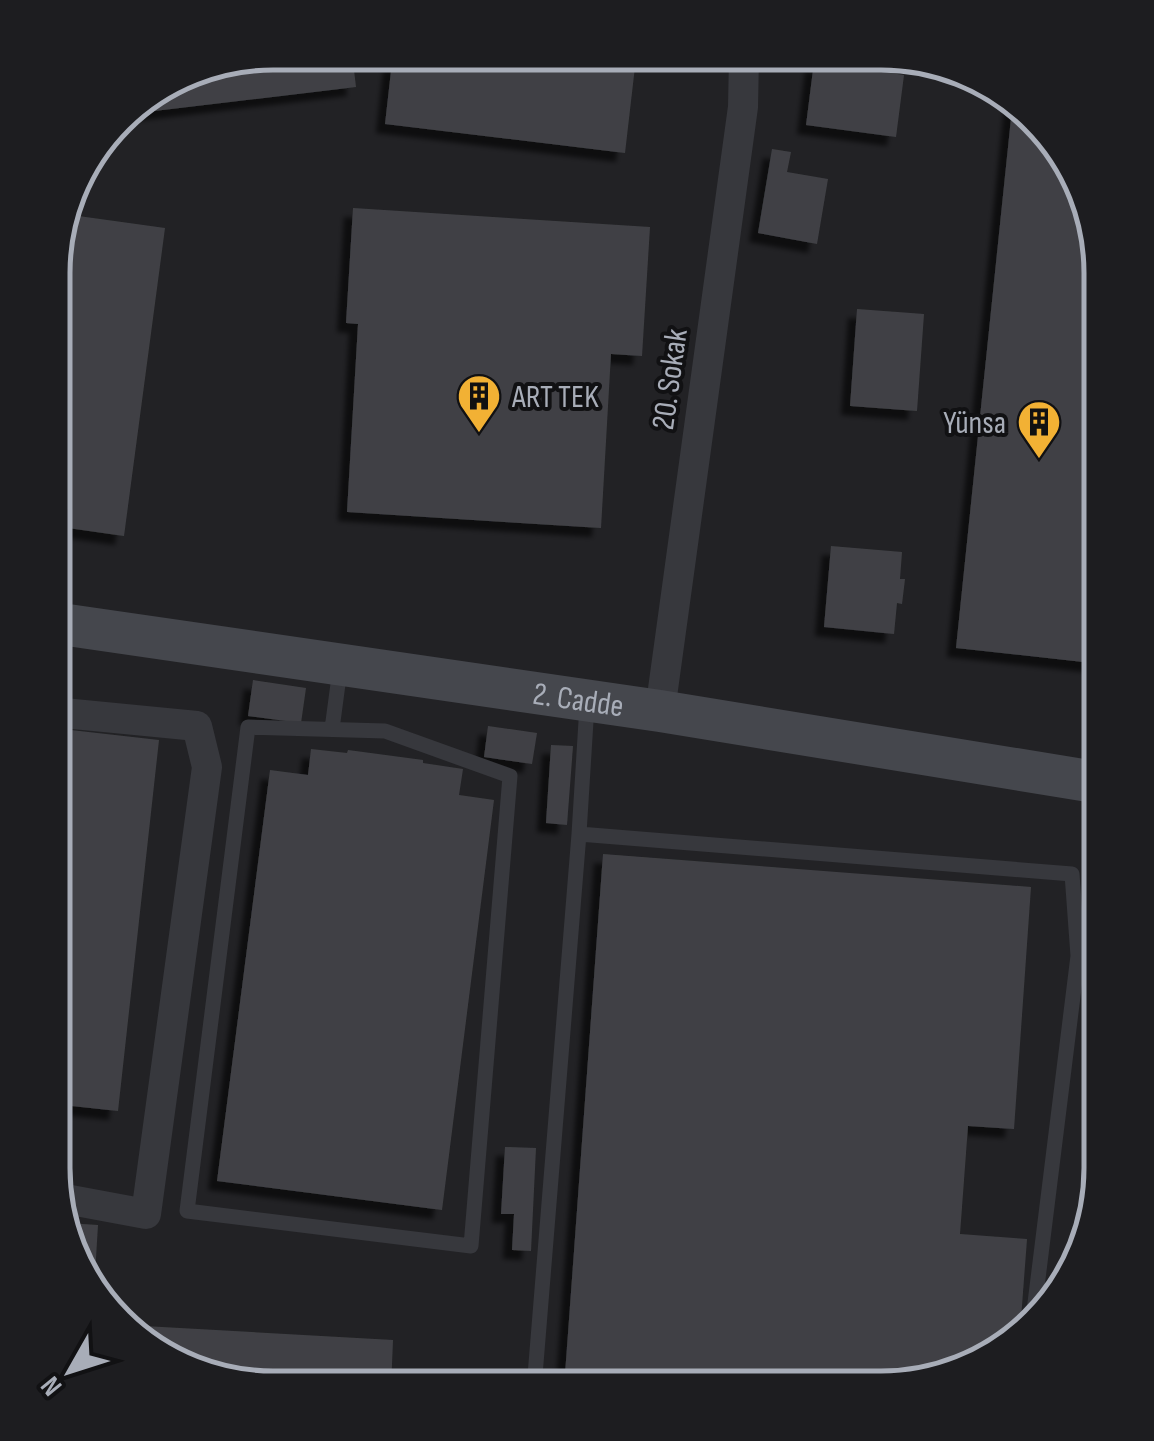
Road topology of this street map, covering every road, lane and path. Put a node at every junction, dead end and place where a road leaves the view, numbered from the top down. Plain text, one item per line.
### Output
1 (743, 70) edge
2 (70, 624) edge
3 (340, 665) junction
4 (587, 701) junction
5 (660, 711) junction
6 (70, 714) edge
7 (332, 730) junction
8 (1084, 780) edge
9 (579, 834) junction
10 (73, 1200) edge
11 (1036, 1300) edge
12 (535, 1371) edge

1 - 5 street, 20. Sokak
2 - 3 street, 2. Cadde
3 - 4 street, 2. Cadde
3 - 7 lane
4 - 5 street, 2. Cadde
4 - 9 lane
5 - 8 street, 2. Cadde
6 - 10 street
7 - 7 lane
9 - 11 lane
9 - 12 lane

